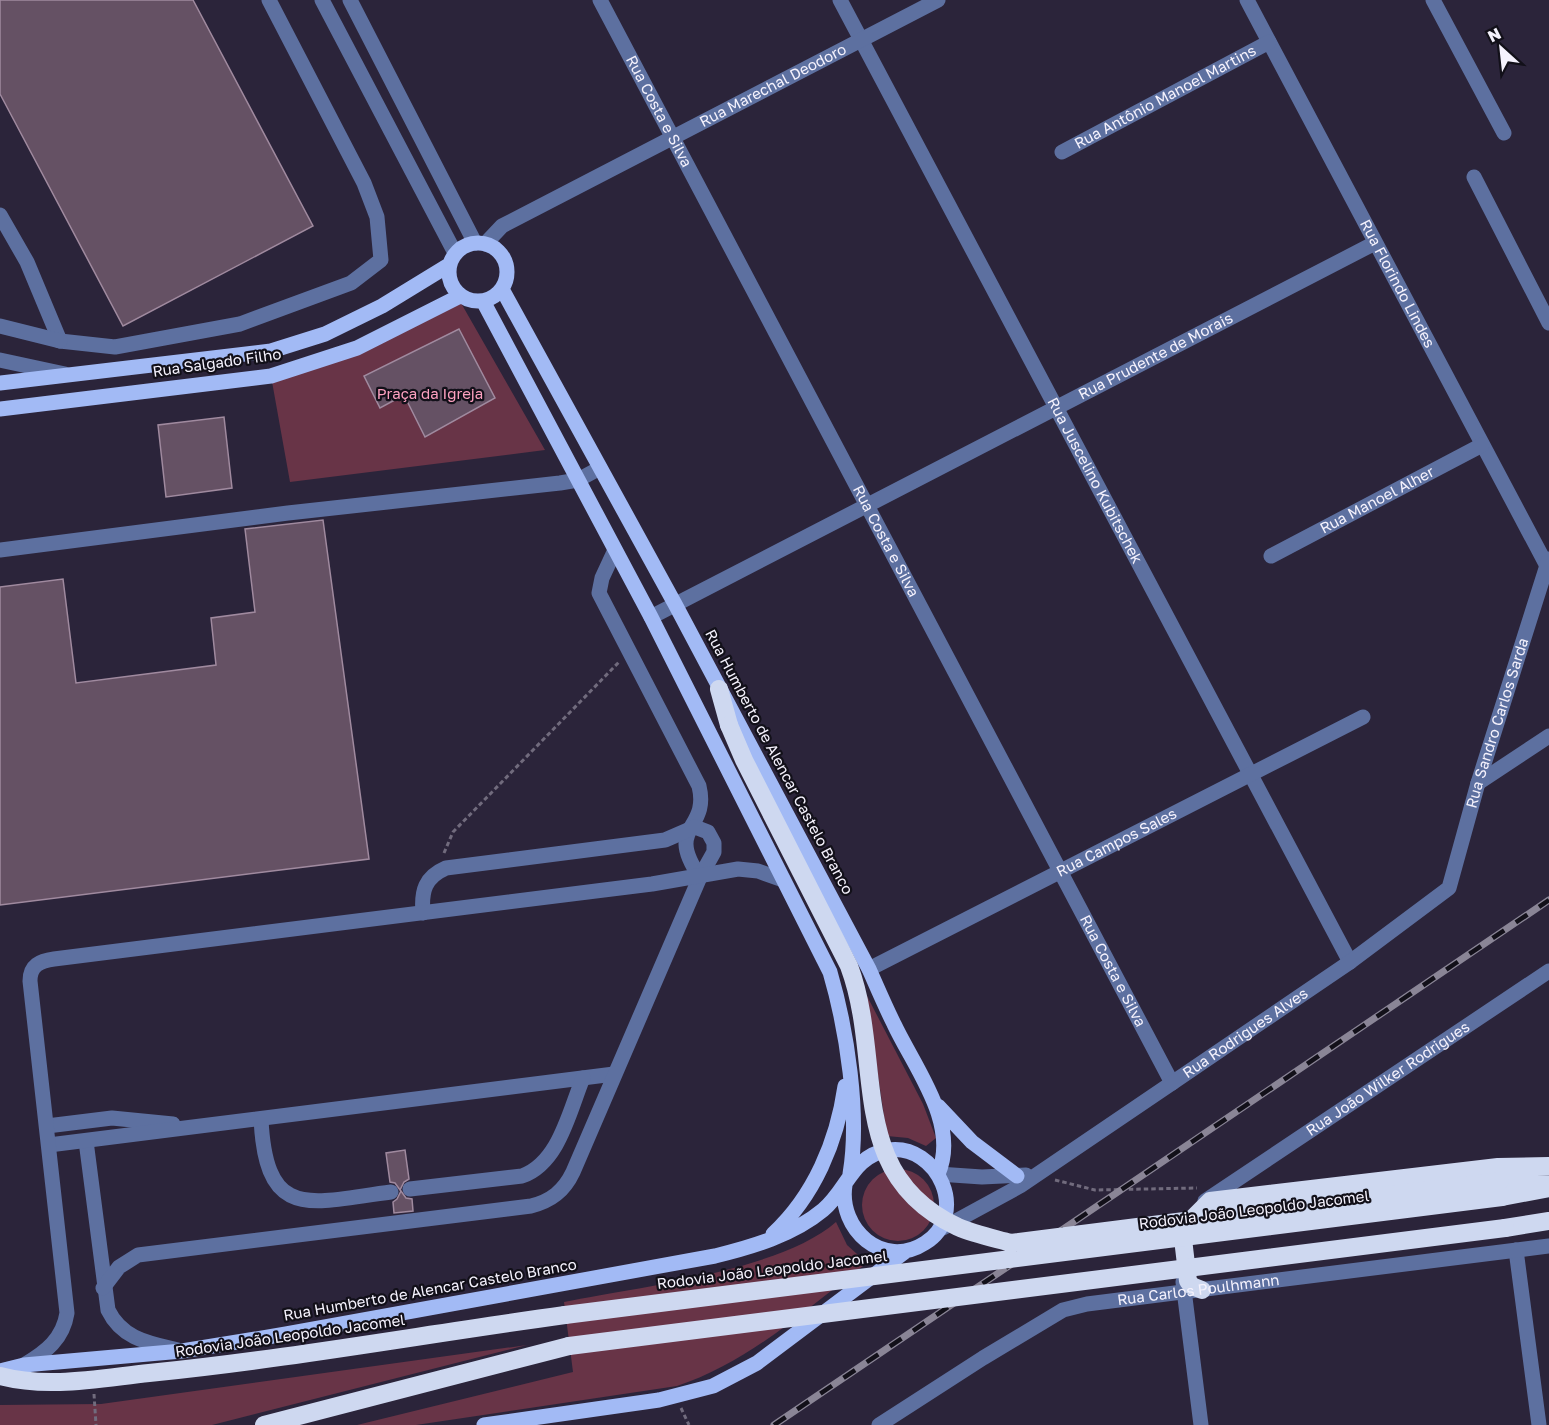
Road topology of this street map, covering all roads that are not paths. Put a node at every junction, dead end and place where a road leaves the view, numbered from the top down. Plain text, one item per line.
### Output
1 (269, 0) edge
2 (322, 0) edge
3 (350, 0) edge
4 (600, 0) edge
5 (840, 0) edge
6 (938, 0) edge
7 (1247, 0) edge
8 (1433, 0) edge
9 (861, 39) junction
10 (1269, 42) junction
11 (1504, 133) dead end
12 (672, 137) junction
13 (1062, 152) dead end
14 (1474, 177) dead end
15 (0, 215) edge
16 (480, 243) junction
17 (1375, 243) junction
18 (452, 259) junction
19 (502, 290) junction
20 (460, 296) junction
21 (483, 301) junction
22 (1549, 323) edge
23 (0, 326) edge
24 (60, 341) junction
25 (295, 343) junction
26 (0, 360) edge
27 (158, 365) junction
28 (303, 367) junction
29 (75, 376) junction
30 (0, 383) edge
31 (159, 390) junction
32 (0, 409) edge
33 (1055, 410) junction
34 (1482, 445) junction
35 (600, 468) junction
36 (578, 480) junction
37 (868, 506) junction
38 (0, 550) edge
39 (615, 550) junction
40 (1271, 556) dead end
41 (1548, 562) edge
42 (675, 604) junction
43 (651, 617) junction
44 (719, 689) junction
45 (1363, 717) dead end
46 (1549, 736) edge
47 (1252, 776) junction
48 (1478, 783) junction
49 (688, 829) junction
50 (1061, 873) junction
51 (700, 877) junction
52 (783, 880) junction
53 (1449, 888) joint
54 (423, 913) junction
55 (1350, 962) junction
56 (870, 969) junction
57 (1549, 971) edge
58 (848, 1070) junction
59 (614, 1074) junction
60 (583, 1078) junction
61 (1172, 1083) junction
62 (931, 1096) junction
63 (261, 1119) junction
64 (47, 1126) junction
65 (194, 1127) junction
66 (86, 1141) junction
67 (49, 1145) junction
68 (1549, 1166) edge
69 (938, 1174) junction
70 (1036, 1174) junction
71 (1017, 1176) junction
72 (1549, 1176) edge
73 (847, 1179) junction
74 (1549, 1188) edge
75 (410, 1189) dead end
76 (1501, 1189) junction
77 (391, 1192) dead end
78 (1549, 1221) edge
79 (1549, 1227) edge
80 (1505, 1228) junction
81 (937, 1231) junction
82 (764, 1242) junction
83 (1549, 1246) edge
84 (1516, 1250) junction
85 (906, 1251) junction
86 (103, 1288) junction
87 (1193, 1291) junction
88 (182, 1351) junction
89 (24, 1365) junction
90 (0, 1371) edge
91 (0, 1376) edge
92 (264, 1425) edge
93 (484, 1425) edge
94 (879, 1425) edge
95 (1201, 1425) edge
96 (1539, 1425) edge

1 - 24 street
2 - 18 street
3 - 16 street
4 - 12 street, Rua Costa e Silva
5 - 9 street, Rua Juscelino Kubitschek
6 - 9 street, Rua Marechal Deodoro
7 - 10 street, Rua Florindo Lindes
8 - 11 street
9 - 12 street, Rua Marechal Deodoro
9 - 33 street, Rua Juscelino Kubitschek
10 - 13 street, Rua Antônio Manoel Martins
10 - 17 street, Rua Florindo Lindes
12 - 16 street, Rua Marechal Deodoro
12 - 37 street, Rua Costa e Silva
14 - 22 street
15 - 24 street
16 - 18 main road
16 - 19 main road
17 - 33 street, Rua Prudente de Morais
17 - 34 street, Rua Florindo Lindes
18 - 20 main road
18 - 25 main road, Rua Salgado Filho
19 - 21 main road
19 - 35 main road, Rua Humberto de Alencar Castelo Branco
20 - 21 main road
20 - 28 main road, Rua Salgado Filho
21 - 36 main road
23 - 24 street
25 - 27 main road, Rua Salgado Filho
25 - 28 main road
26 - 29 street
27 - 29 main road, Rua Salgado Filho
27 - 31 main road
28 - 31 main road, Rua Salgado Filho
29 - 30 main road, Rua Salgado Filho
31 - 32 main road, Rua Salgado Filho
33 - 37 street, Rua Prudente de Morais
33 - 47 street, Rua Juscelino Kubitschek
34 - 40 street, Rua Manoel Alher
34 - 41 street, Rua Florindo Lindes
35 - 36 street
35 - 42 main road, Rua Humberto de Alencar Castelo Branco
36 - 38 street
36 - 39 main road
37 - 42 street, Rua Prudente de Morais
37 - 50 street, Rua Costa e Silva
39 - 43 main road
39 - 49 street
41 - 48 street, Rua Sandro Carlos Sarda
42 - 43 street, Rua Prudente de Morais
42 - 44 main road, Rua Humberto de Alencar Castelo Branco
43 - 52 main road
44 - 56 main road, Rua Humberto de Alencar Castelo Branco
44 - 76 highway, bridge
45 - 47 street, Rua Campos Sales
46 - 48 street
47 - 50 street, Rua Campos Sales
47 - 55 street, Rua Juscelino Kubitschek
48 - 53 street, Rua Sandro Carlos Sarda
49 - 51 street
49 - 51 street
49 - 54 street
50 - 56 street, Rua Campos Sales
50 - 61 street, Rua Costa e Silva
51 - 52 street
51 - 54 street
51 - 59 street
52 - 58 main road
53 - 55 street, Rua Rodrigues Alves
54 - 64 street
55 - 61 street, Rua Rodrigues Alves
56 - 62 main road, Rua Humberto de Alencar Castelo Branco
57 - 87 street, Rua João Wilker Rodrigues
58 - 73 main road
58 - 82 main road
59 - 60 street
59 - 86 street
60 - 63 street
60 - 75 street
61 - 70 street, Rua Rodrigues Alves
62 - 69 main road, Rua Humberto de Alencar Castelo Branco
62 - 71 main road
63 - 65 street
63 - 77 street
64 - 65 street
64 - 67 street
65 - 66 street
66 - 67 street
66 - 86 street
67 - 89 street
68 - 87 highway
69 - 71 street
69 - 73 main road
69 - 81 main road
70 - 71 street
70 - 81 street, Rua Rodrigues Alves
72 - 76 highway
73 - 82 main road, Rua Humberto de Alencar Castelo Branco
73 - 85 main road
74 - 76 highway, Rodovia João Leopoldo Jacomel
76 - 91 highway, Rodovia João Leopoldo Jacomel, bridge
78 - 80 highway
79 - 80 highway
80 - 92 highway, bridge
81 - 85 main road
82 - 88 main road, Rua Humberto de Alencar Castelo Branco
83 - 84 street, Rua Carlos Poulhmann
84 - 87 street, Rua Carlos Poulhmann
84 - 96 street
85 - 93 main road
86 - 88 street
87 - 94 street, Rua Carlos Poulhmann
87 - 95 street, Rua João Wilker Rodrigues
88 - 89 main road, Rua Humberto de Alencar Castelo Branco
89 - 90 main road, Rua Humberto de Alencar Castelo Branco

